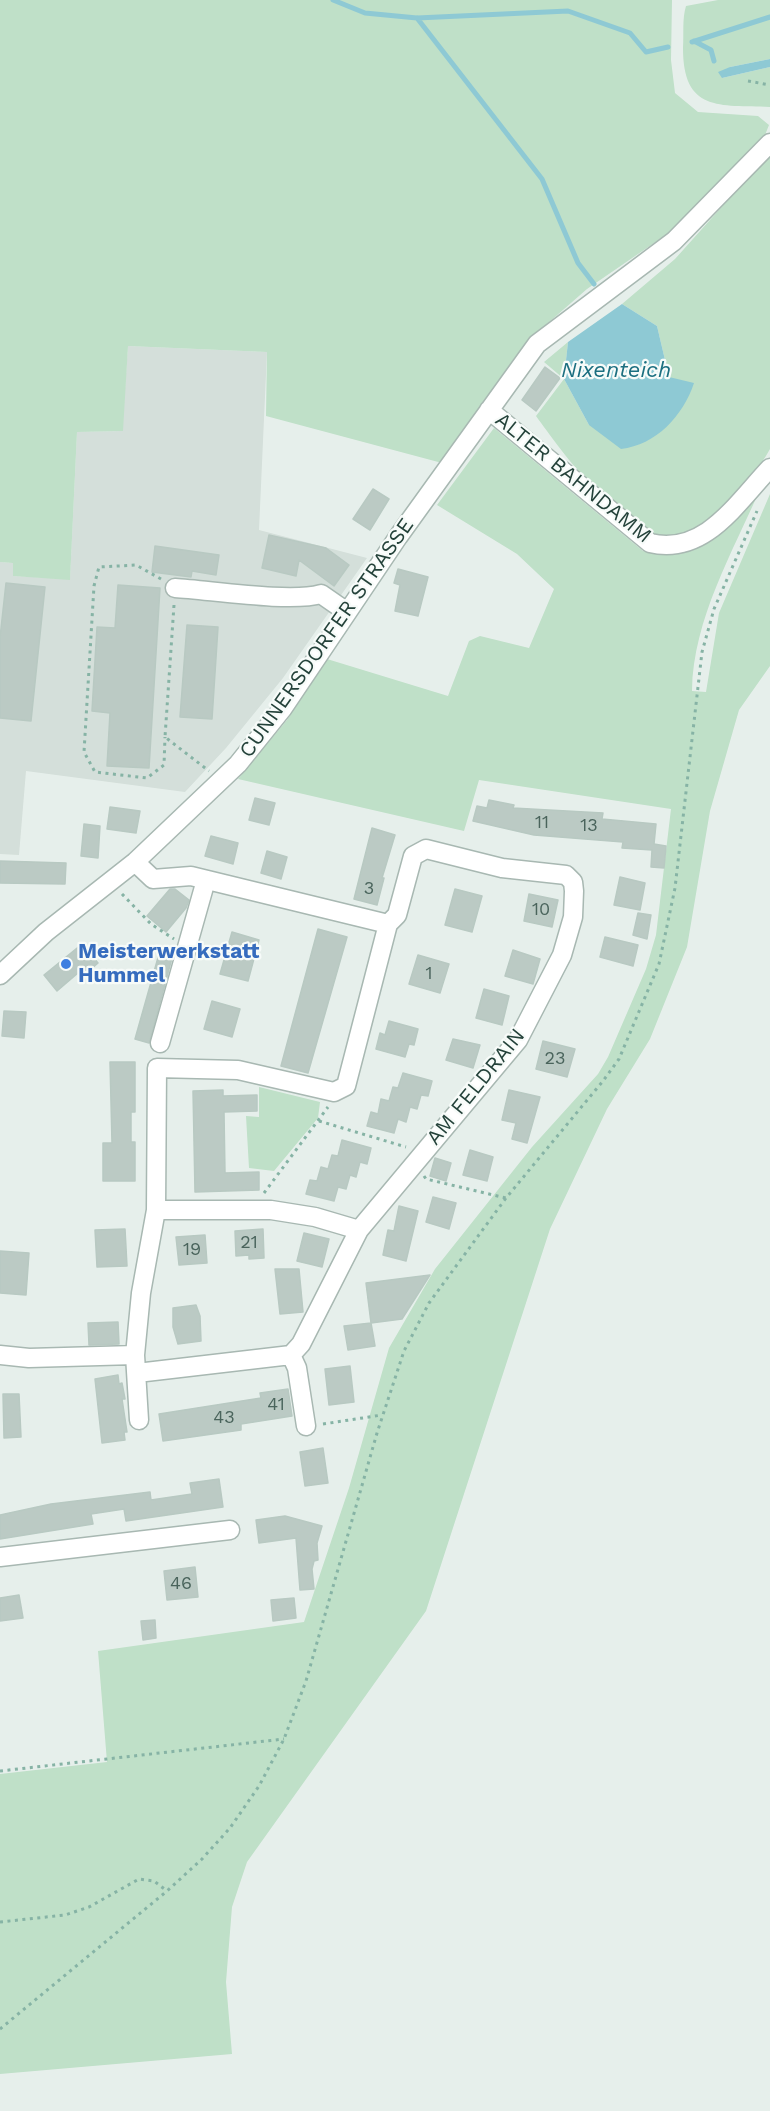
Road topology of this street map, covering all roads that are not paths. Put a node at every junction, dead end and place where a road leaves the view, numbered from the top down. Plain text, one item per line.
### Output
1 (770, 143) edge
2 (493, 405) junction
3 (770, 468) edge
4 (175, 588) road end
5 (347, 612) junction
6 (135, 862) junction
7 (206, 880) junction
8 (388, 924) junction
9 (0, 975) edge
10 (160, 1042) dead end
11 (156, 1210) junction
12 (359, 1230) junction
13 (0, 1355) edge
14 (135, 1355) junction
15 (291, 1355) junction
16 (137, 1373) junction
17 (140, 1420) dead end
18 (306, 1426) road end
19 (230, 1530) dead end
20 (0, 1557) edge

1 - 2 street, CUNNERSDORFER STRASSE
2 - 3 street, ALTER BAHNDAMM
2 - 5 street, CUNNERSDORFER STRASSE
4 - 5 street
5 - 6 street, CUNNERSDORFER STRASSE
6 - 7 street
6 - 9 street, CUNNERSDORFER STRASSE
7 - 8 street
7 - 10 street
8 - 11 street, AM FELDRAIN
8 - 12 street, AM FELDRAIN
11 - 12 street
11 - 14 street
12 - 15 street, AM FELDRAIN
13 - 14 street
14 - 16 street
15 - 16 street
15 - 18 street
16 - 17 street
19 - 20 street

